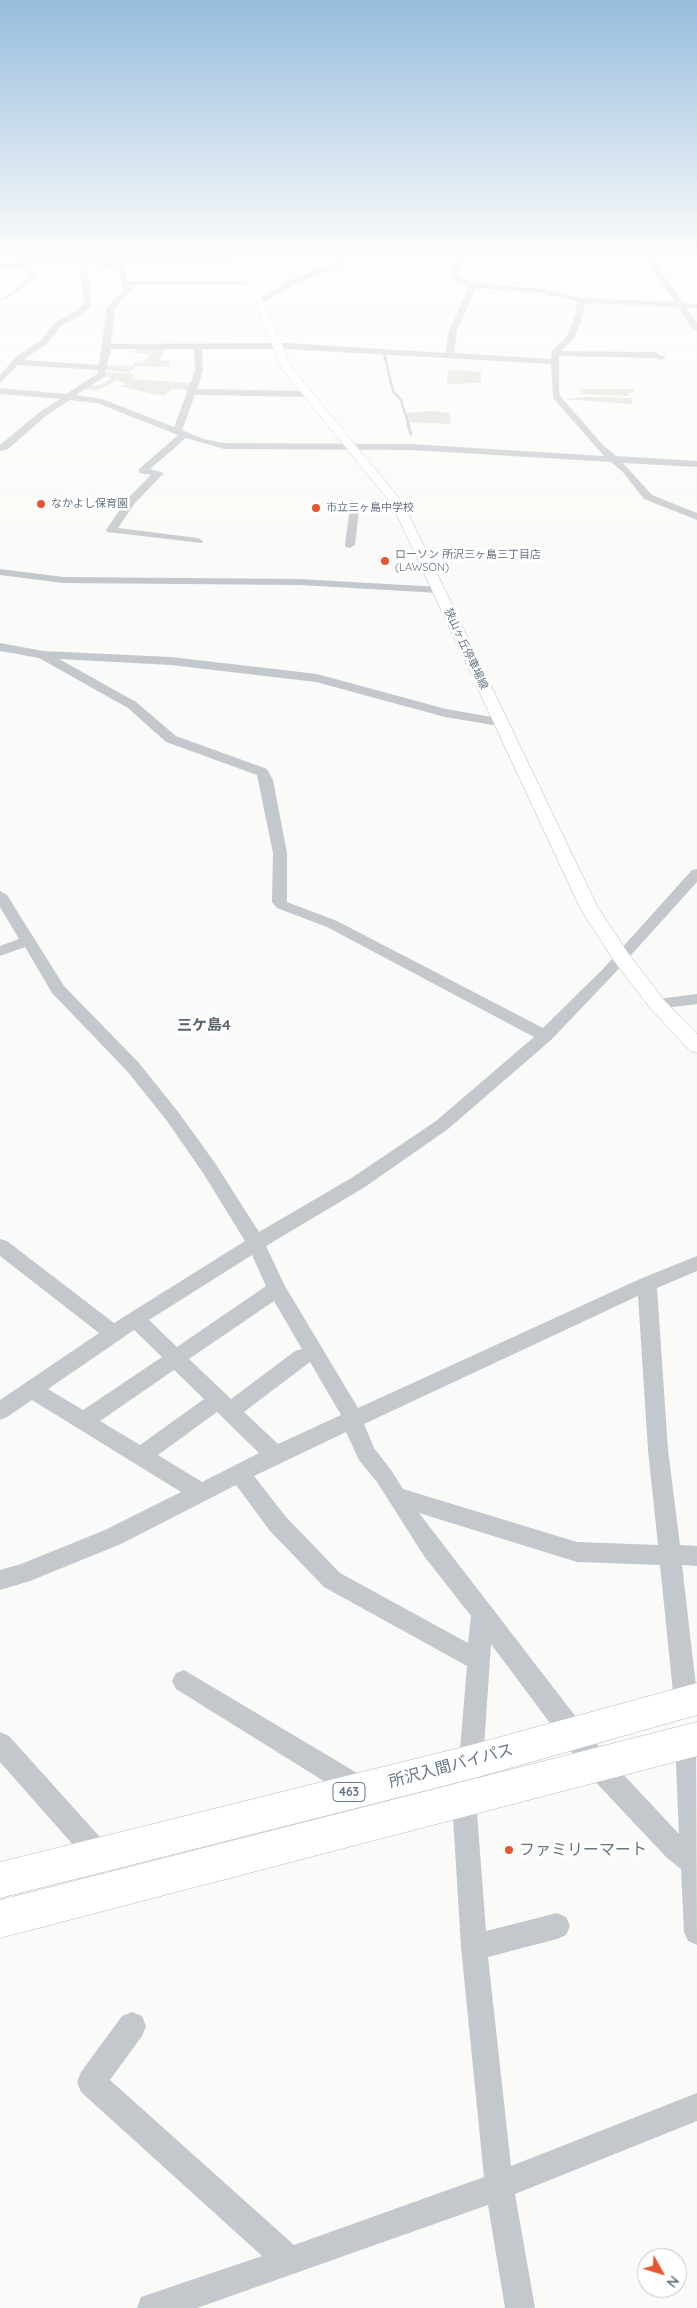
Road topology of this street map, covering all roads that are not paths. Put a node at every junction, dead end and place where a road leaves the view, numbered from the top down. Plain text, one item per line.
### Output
1 (19, 360) edge
2 (104, 360) edge
3 (199, 360) edge
4 (282, 360) edge
5 (555, 360) edge
6 (16, 362) junction
7 (102, 368) junction
8 (0, 380) edge
9 (0, 391) edge
10 (192, 392) junction
11 (307, 394) junction
12 (71, 397) junction
13 (181, 433) junction
14 (0, 448) edge
15 (350, 448) junction
16 (612, 458) junction
17 (697, 464) edge
18 (399, 508) junction
19 (697, 517) edge
20 (198, 541) dead end
21 (350, 545) dead end
22 (0, 572) edge
23 (439, 590) junction
24 (0, 648) edge
25 (43, 655) junction
26 (499, 722) junction
27 (697, 873) edge
28 (0, 895) edge
29 (28, 941) junction
30 (0, 951) edge
31 (621, 958) junction
32 (697, 999) edge
33 (657, 1004) junction
34 (545, 1036) junction
35 (697, 1046) edge
36 (256, 1243) junction
37 (0, 1246) edge
38 (697, 1263) edge
39 (647, 1284) junction
40 (277, 1289) junction
41 (135, 1319) junction
42 (114, 1334) junction
43 (314, 1353) junction
44 (176, 1359) junction
45 (31, 1390) junction
46 (224, 1406) junction
47 (0, 1411) edge
48 (353, 1418) junction
49 (84, 1421) junction
50 (275, 1454) junction
51 (141, 1456) junction
52 (240, 1474) junction
53 (200, 1492) junction
54 (396, 1496) junction
55 (670, 1556) junction
56 (697, 1556) edge
57 (0, 1580) edge
58 (482, 1615) junction
59 (478, 1661) junction
60 (184, 1681) dead end
61 (692, 1700) edge
62 (574, 1732) junction
63 (692, 1741) edge
64 (0, 1744) edge
65 (471, 1762) junction
66 (597, 1765) junction
67 (361, 1790) junction
68 (464, 1800) junction
69 (99, 1855) junction
70 (695, 1865) edge
71 (0, 1880) edge
72 (0, 1919) edge
73 (557, 1926) dead end
74 (697, 1932) edge
75 (474, 1948) junction
76 (132, 2026) dead end
77 (697, 2107) edge
78 (499, 2186) junction
79 (290, 2262) junction
80 (166, 2306) edge
81 (520, 2308) edge

1 - 6 street
2 - 7 street
3 - 10 street
4 - 11 main road, 狭山ヶ丘停車場線
5 - 16 street
6 - 7 street
6 - 8 street
7 - 12 street
9 - 12 street
10 - 11 street
10 - 13 street
11 - 15 main road, 狭山ヶ丘停車場線
12 - 13 street
12 - 14 street
13 - 15 street
13 - 20 street
15 - 16 street
15 - 18 main road, 狭山ヶ丘停車場線
16 - 17 street
16 - 19 street
18 - 21 street
18 - 23 main road, 狭山ヶ丘停車場線
22 - 23 street
23 - 26 main road, 狭山ヶ丘停車場線
24 - 25 street
25 - 26 street
25 - 34 street
26 - 31 main road, 狭山ヶ丘停車場線
27 - 31 street
28 - 29 street
29 - 30 street
29 - 36 street
31 - 33 main road, 狭山ヶ丘停車場線
31 - 34 street
32 - 33 street
33 - 35 main road, 狭山ヶ丘停車場線
34 - 36 street
36 - 40 street
36 - 41 street
37 - 42 street
38 - 39 street
39 - 48 street
39 - 55 street
40 - 43 street
40 - 44 street
41 - 42 street
41 - 44 street
42 - 45 street
43 - 46 street
43 - 48 street
44 - 46 street
44 - 49 street
45 - 47 street
45 - 49 street
46 - 50 street
46 - 51 street
48 - 50 street
48 - 54 street
49 - 51 street
50 - 52 street
51 - 53 street
52 - 53 street
52 - 59 street
53 - 57 street
54 - 55 street
54 - 58 street
55 - 56 street
55 - 61 street
58 - 59 street
58 - 62 street
59 - 65 street
60 - 67 street
61 - 62 highway, 所沢入間バイパス / 463
62 - 65 highway, 所沢入間バイパス / 463
62 - 66 street
63 - 66 highway
63 - 70 street
64 - 69 street
65 - 67 highway, 所沢入間バイパス / 463
66 - 68 highway
66 - 70 street
67 - 69 highway, 所沢入間バイパス / 463
68 - 72 highway
68 - 75 street
69 - 71 highway, 所沢入間バイパス / 463
70 - 74 street
73 - 75 street
75 - 78 street
76 - 79 street
77 - 78 street
78 - 79 street
78 - 81 street
79 - 80 street

